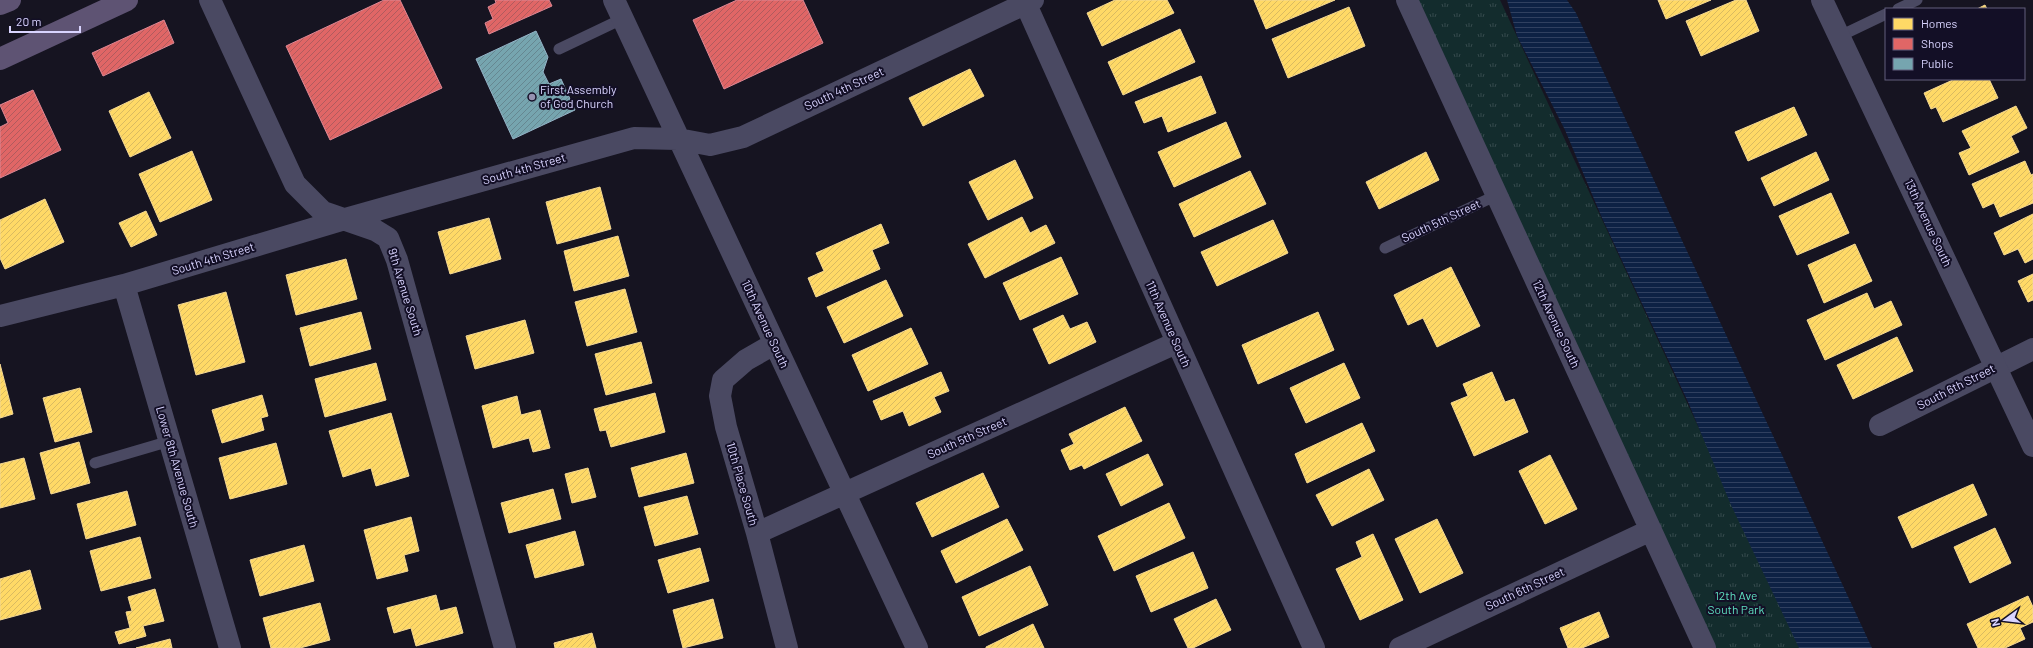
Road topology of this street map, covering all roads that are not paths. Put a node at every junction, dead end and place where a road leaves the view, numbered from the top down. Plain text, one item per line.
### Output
1 (10, 0) edge
2 (127, 0) edge
3 (210, 0) edge
4 (1407, 0) edge
5 (1822, 0) edge
6 (1917, 0) edge
7 (1027, 1) edge
8 (0, 4) edge
9 (1900, 8) edge
10 (618, 10) edge
11 (1885, 14) edge
12 (1840, 36) junction
13 (559, 49) dead end
14 (0, 59) edge
15 (678, 139) junction
16 (1497, 195) junction
17 (345, 219) junction
18 (1385, 248) dead end
19 (124, 286) junction
20 (0, 316) edge
21 (1176, 343) junction
22 (774, 344) junction
23 (2033, 349) edge
24 (1996, 366) junction
25 (1880, 425) dead end
26 (170, 441) junction
27 (2033, 446) edge
28 (95, 463) dead end
29 (844, 494) junction
30 (1651, 530) junction
31 (757, 533) junction
32 (230, 648) edge
33 (505, 648) edge
34 (787, 648) edge
35 (917, 648) edge
36 (1314, 648) edge
37 (1400, 648) edge
38 (1705, 648) edge

1 - 8 main road
2 - 14 main road
3 - 17 street, 9th Avenue South
4 - 16 street, 12th Avenue South
5 - 12 street, 13th Avenue South
6 - 9 lane
7 - 15 street, South 4th Street
7 - 21 street, 11th Avenue South
10 - 13 lane
10 - 15 street, 10th Avenue South
11 - 12 lane
12 - 24 street, 13th Avenue South
15 - 17 street, South 4th Street
15 - 22 street, 10th Avenue South
16 - 18 lane, South 5th Street
16 - 30 street, 12th Avenue South
17 - 19 street, South 4th Street
17 - 33 street, 9th Avenue South
19 - 20 street, South 4th Street
19 - 26 street, Lower 8th Avenue South
21 - 29 street, South 5th Street
21 - 36 street, 11th Avenue South
22 - 29 street, 10th Avenue South
22 - 31 street, 10th Place South
23 - 24 street, South 6th Street
24 - 25 street, South 6th Street
24 - 27 street, 13th Avenue South
26 - 28 lane
26 - 32 street, Lower 8th Avenue South
29 - 31 street, South 5th Street
29 - 35 street, 10th Avenue South
30 - 37 street, South 6th Street
30 - 38 street, 12th Avenue South
31 - 34 street, 10th Place South

